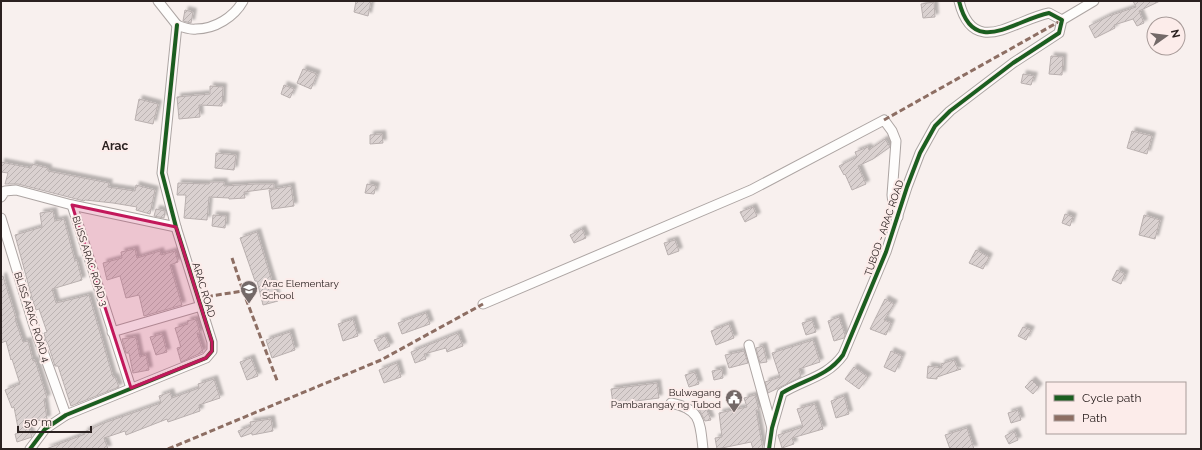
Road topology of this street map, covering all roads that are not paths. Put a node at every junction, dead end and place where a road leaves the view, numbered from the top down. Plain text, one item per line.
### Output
1 (158, 1) edge
2 (243, 1) edge
3 (959, 1) edge
4 (1094, 1) edge
5 (1062, 20) junction
6 (177, 25) junction
7 (1, 197) edge
8 (72, 205) junction
9 (898, 217) junction
10 (1, 218) edge
11 (176, 227) junction
12 (483, 304) dead end
13 (201, 306) junction
14 (112, 332) junction
15 (749, 345) dead end
16 (131, 388) junction
17 (671, 403) dead end
18 (66, 416) junction
19 (772, 428) junction
20 (30, 449) edge
21 (703, 449) edge
22 (769, 449) edge

1 - 6 street
2 - 6 street
3 - 5 street
4 - 5 street
5 - 9 street, TUBOD - ARAC ROAD
6 - 11 street, ARAC ROAD
7 - 8 street, BLISS ARAC ROAD 3
8 - 11 street
8 - 14 street, BLISS ARAC ROAD 3
9 - 12 street
9 - 19 street, TUBOD - ARAC ROAD
10 - 18 street, BLISS ARAC ROAD 4
11 - 13 street, ARAC ROAD
13 - 14 street
13 - 16 street, ARAC ROAD
14 - 16 street, BLISS ARAC ROAD 3
15 - 19 street
16 - 18 street, ARAC ROAD
17 - 21 street
18 - 20 street, ARAC ROAD
19 - 22 street, TUBOD - ARAC ROAD

